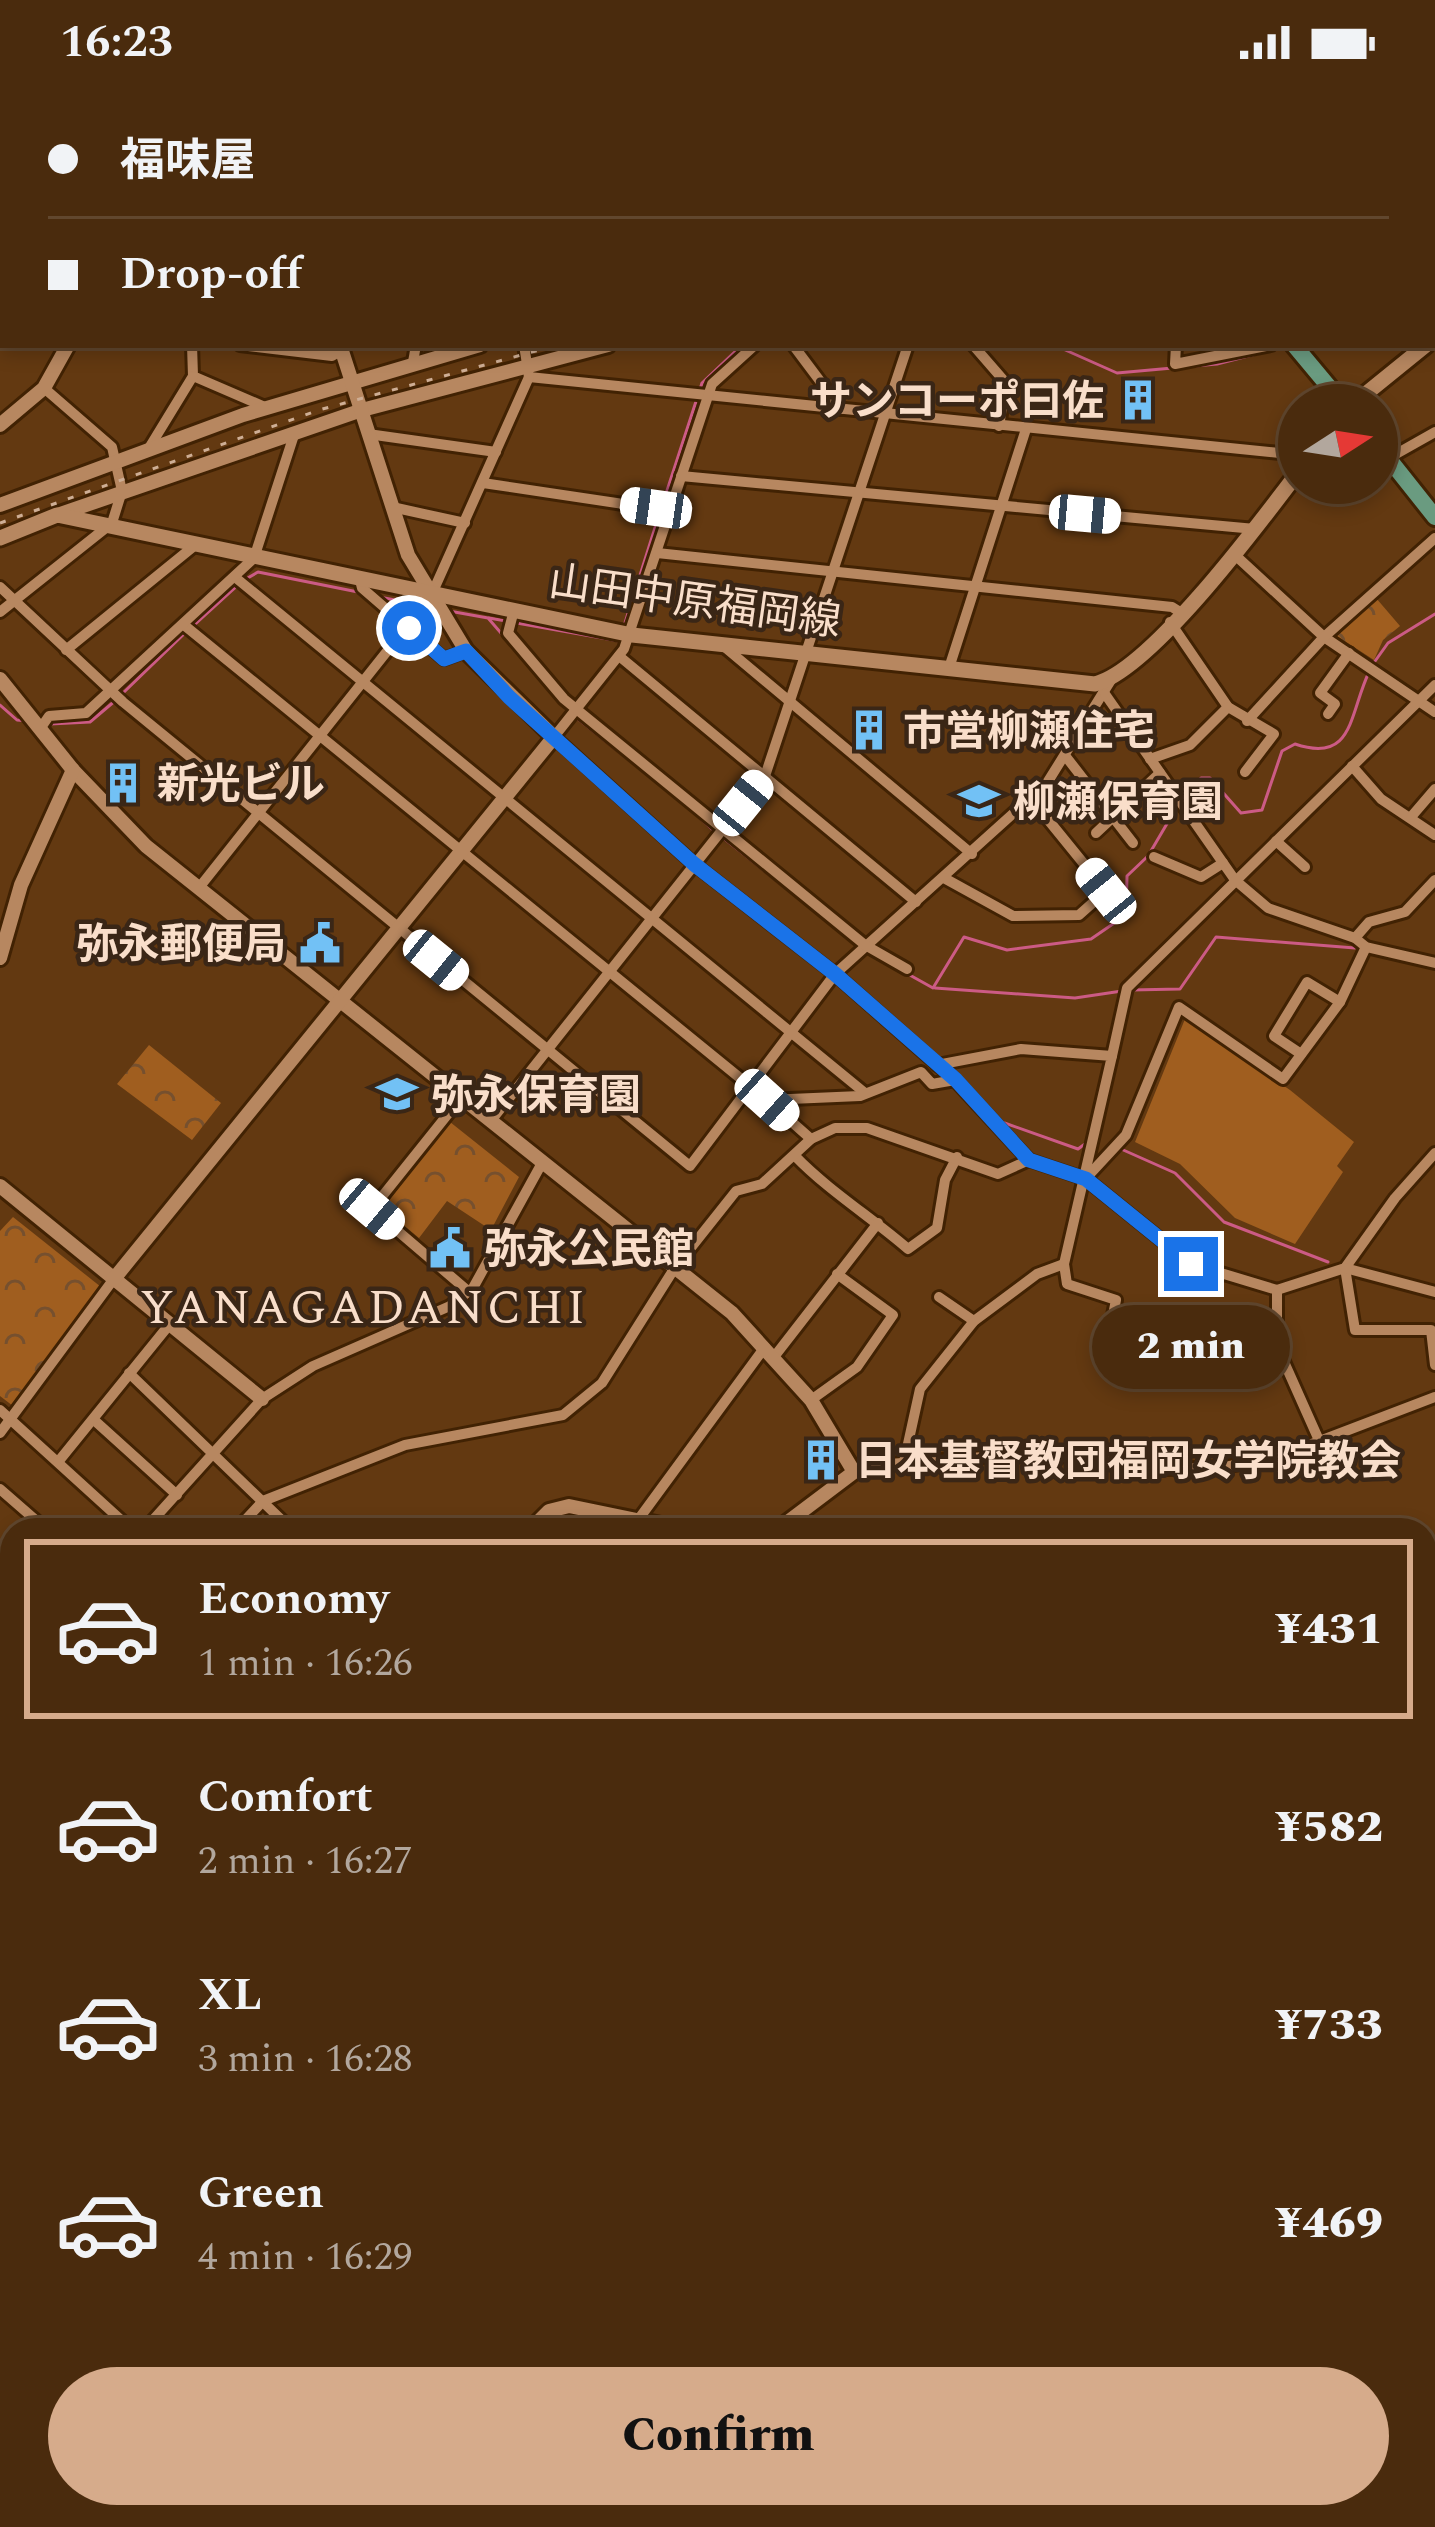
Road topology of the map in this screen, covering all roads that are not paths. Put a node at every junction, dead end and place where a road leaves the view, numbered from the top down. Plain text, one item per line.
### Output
1 (66, 348) edge
2 (192, 348) edge
3 (265, 348) edge
4 (341, 348) edge
5 (415, 348) edge
6 (468, 348) edge
7 (524, 348) edge
8 (599, 348) edge
9 (752, 348) edge
10 (795, 348) edge
11 (907, 348) edge
12 (976, 348) edge
13 (1176, 348) edge
14 (1256, 348) edge
15 (1297, 348) edge
16 (1422, 348) edge
17 (413, 362) junction
18 (528, 372) junction
19 (194, 376) junction
20 (354, 378) junction
21 (1329, 384) edge
22 (1375, 384) edge
23 (44, 388) junction
24 (708, 392) junction
25 (265, 407) junction
26 (841, 409) junction
27 (362, 410) junction
28 (887, 414) junction
29 (0, 425) edge
30 (999, 426) junction
31 (1026, 429) junction
32 (296, 432) junction
33 (1435, 433) edge
34 (368, 434) junction
35 (1398, 447) edge
36 (149, 448) junction
37 (496, 452) junction
38 (1278, 453) edge
39 (115, 460) junction
40 (1398, 474) edge
41 (681, 476) junction
42 (482, 483) junction
43 (122, 491) junction
44 (862, 494) junction
45 (1278, 499) edge
46 (0, 504) edge
47 (1000, 506) junction
48 (389, 507) junction
49 (670, 511) junction
50 (57, 515) junction
51 (1435, 518) edge
52 (465, 523) junction
53 (103, 529) junction
54 (1255, 529) junction
55 (0, 538) edge
56 (1435, 538) edge
57 (194, 546) junction
58 (657, 553) junction
59 (1235, 555) junction
60 (254, 558) junction
61 (836, 572) junction
62 (241, 582) junction
63 (361, 584) junction
64 (0, 587) edge
65 (974, 587) junction
66 (15, 601) junction
67 (431, 605) junction
68 (0, 613) edge
69 (1175, 617) junction
70 (512, 618) junction
71 (409, 628) junction
72 (189, 629) junction
73 (625, 633) junction
74 (1324, 637) junction
75 (721, 644) junction
76 (66, 650) junction
77 (466, 651) junction
78 (1349, 653) junction
79 (809, 654) junction
80 (619, 656) junction
81 (950, 668) junction
82 (0, 679) edge
83 (364, 683) junction
84 (1435, 685) edge
85 (1108, 687) junction
86 (112, 692) junction
87 (1421, 698) junction
88 (577, 707) junction
89 (790, 707) junction
90 (1228, 707) junction
91 (1435, 712) edge
92 (1328, 714) dead end
93 (1247, 721) junction
94 (40, 722) junction
95 (554, 737) junction
96 (321, 739) junction
97 (1067, 758) junction
98 (1150, 759) junction
99 (1352, 766) junction
100 (73, 770) junction
101 (1245, 772) dead end
102 (1160, 773) junction
103 (765, 776) junction
104 (1435, 789) edge
105 (505, 798) junction
106 (1032, 800) junction
107 (258, 814) junction
108 (1114, 816) junction
109 (1411, 817) junction
110 (722, 830) junction
111 (1096, 833) dead end
112 (1435, 835) edge
113 (1276, 841) junction
114 (1133, 843) dead end
115 (460, 854) junction
116 (972, 854) junction
117 (1154, 857) dead end
118 (1223, 863) junction
119 (694, 864) junction
120 (1304, 867) dead end
121 (944, 878) junction
122 (1235, 880) junction
123 (1435, 880) edge
124 (198, 890) junction
125 (916, 902) junction
126 (651, 918) junction
127 (399, 930) junction
128 (1355, 938) junction
129 (1366, 947) junction
130 (862, 948) junction
131 (0, 958) edge
132 (1435, 963) edge
133 (907, 969) dead end
134 (607, 973) junction
135 (835, 974) junction
136 (1340, 1002) junction
137 (340, 1004) junction
138 (791, 1032) junction
139 (547, 1049) junction
140 (1301, 1054) junction
141 (1112, 1056) junction
142 (937, 1065) junction
143 (956, 1080) junction
144 (750, 1089) junction
145 (865, 1093) junction
146 (460, 1099) junction
147 (767, 1100) junction
148 (490, 1122) junction
149 (811, 1139) junction
150 (1435, 1153) edge
151 (795, 1156) junction
152 (957, 1157) junction
153 (1029, 1160) junction
154 (542, 1163) junction
155 (1086, 1179) junction
156 (0, 1186) edge
157 (878, 1223) junction
158 (1064, 1264) junction
159 (674, 1268) junction
160 (1345, 1268) junction
161 (837, 1274) junction
162 (113, 1280) junction
163 (1277, 1290) junction
164 (468, 1292) junction
165 (1435, 1292) edge
166 (939, 1297) dead end
167 (1112, 1320) dead end
168 (974, 1321) junction
169 (169, 1325) junction
170 (769, 1352) junction
171 (1435, 1365) edge
172 (129, 1373) junction
173 (1435, 1397) edge
174 (262, 1399) junction
175 (811, 1400) junction
176 (0, 1411) edge
177 (11, 1419) junction
178 (94, 1420) junction
179 (0, 1433) edge
180 (1318, 1438) junction
181 (214, 1456) junction
182 (58, 1462) junction
183 (904, 1462) junction
184 (854, 1472) junction
185 (0, 1489) edge
186 (177, 1496) junction
187 (263, 1501) junction
188 (33, 1518) edge
189 (119, 1518) edge
190 (156, 1518) edge
191 (247, 1518) edge
192 (280, 1518) edge
193 (542, 1518) edge
194 (628, 1518) edge
195 (640, 1518) edge
196 (793, 1518) edge

1 - 23 street
2 - 19 street
3 - 4 street
4 - 20 street
5 - 17 street
6 - 17 street
7 - 18 street
8 - 18 street
9 - 24 street
10 - 26 street
11 - 28 street
12 - 30 street
13 - 14 street
15 - 21 main road
16 - 22 main road
17 - 20 street
18 - 24 street
18 - 27 street
18 - 37 street
19 - 25 street
19 - 36 street
20 - 25 street
20 - 27 street
23 - 29 street
23 - 39 street
24 - 26 street
24 - 41 street
25 - 36 street
26 - 28 street
27 - 32 street
27 - 34 street
28 - 30 street
28 - 44 street
30 - 31 street
31 - 38 street
31 - 47 street
32 - 43 street
32 - 60 street
33 - 35 street
34 - 37 street
34 - 48 street
36 - 39 street
37 - 42 street
39 - 43 street
39 - 46 street
40 - 51 main road
41 - 44 street
41 - 49 street
42 - 49 street
42 - 52 street
43 - 50 street
43 - 53 street
44 - 47 street
44 - 61 street
45 - 54 main road
47 - 54 street
47 - 65 street
48 - 52 street
48 - 67 street
49 - 58 street
50 - 53 main road, 山田中原福岡線
50 - 55 main road
52 - 67 street
53 - 57 main road, 山田中原福岡線
53 - 66 street
54 - 59 main road
56 - 74 street
57 - 60 main road, 山田中原福岡線
57 - 76 street
58 - 61 street
58 - 73 street
59 - 69 main road
59 - 74 street
60 - 62 street
60 - 63 main road, 山田中原福岡線
61 - 65 street
61 - 79 street
62 - 72 street
62 - 83 street
63 - 67 main road, 山田中原福岡線
63 - 71 street
64 - 66 street
65 - 69 street
65 - 81 street
66 - 68 street
66 - 76 street
67 - 70 main road, 山田中原福岡線
67 - 71 street
67 - 77 street
69 - 85 main road
69 - 90 street
70 - 73 main road, 山田中原福岡線
70 - 88 street
71 - 77 street
71 - 83 street
72 - 86 street
72 - 96 street
73 - 75 main road, 山田中原福岡線
73 - 80 street
74 - 78 street
74 - 93 street
75 - 79 main road, 山田中原福岡線
75 - 89 street
76 - 86 street
77 - 95 street
78 - 87 street
78 - 92 street
79 - 81 main road, 山田中原福岡線
79 - 89 street
80 - 88 street
80 - 103 street
81 - 85 main road, 山田中原福岡線
82 - 94 street
83 - 96 street
83 - 105 street
84 - 87 street
85 - 97 street
85 - 98 street
86 - 94 street
86 - 107 street
87 - 91 street
87 - 99 street
88 - 95 street
88 - 110 street
89 - 103 street
89 - 116 street
90 - 93 street
90 - 98 street
93 - 101 street
94 - 100 street
95 - 105 street
95 - 119 street
96 - 107 street
96 - 115 street
97 - 106 street
97 - 108 street
98 - 102 street
99 - 109 street
99 - 113 street
100 - 124 street
100 - 131 street
102 - 108 street
102 - 118 street
103 - 110 street
103 - 125 street
104 - 109 street
105 - 115 street
105 - 126 street
106 - 116 street
106 - 121 street
107 - 124 street
107 - 127 street
108 - 111 street
108 - 114 street
109 - 112 street
110 - 119 street
110 - 130 street
113 - 120 street
113 - 122 street
115 - 127 street
115 - 134 street
116 - 121 street
117 - 118 street
118 - 122 street
119 - 126 street
119 - 135 street
121 - 125 street
122 - 128 street
122 - 141 street
123 - 128 street
124 - 137 street
125 - 130 street
126 - 134 street
126 - 138 street
127 - 137 street
127 - 139 street
128 - 129 street
129 - 132 street
129 - 136 street
130 - 133 street
130 - 135 street
134 - 139 street
134 - 144 street
135 - 138 street
135 - 142 street
136 - 140 street
136 - 140 street
137 - 146 street
137 - 162 street
138 - 144 street
138 - 145 street
139 - 144 street
139 - 148 street
140 - 155 street
141 - 142 street
141 - 155 street
142 - 143 street
143 - 145 street
143 - 153 street
144 - 147 street
145 - 147 street
146 - 148 street
146 - 164 street
147 - 149 street
148 - 154 street
149 - 151 street
149 - 152 street
150 - 160 street
151 - 157 street
151 - 159 street
152 - 153 street
152 - 157 street
153 - 155 street
154 - 159 street
154 - 164 street
155 - 158 street
155 - 163 street
156 - 162 street
157 - 161 street
158 - 167 street
158 - 168 street
159 - 170 street
159 - 187 street
160 - 163 street
160 - 165 street
160 - 171 street
161 - 170 street
161 - 175 street
162 - 169 street
162 - 177 street
163 - 180 street
164 - 174 street
166 - 168 street
168 - 183 street
169 - 172 street
169 - 174 street
170 - 175 street
170 - 195 street
172 - 178 street
172 - 181 street
173 - 180 street
174 - 181 street
175 - 184 street
176 - 177 street
177 - 179 street
177 - 182 street
178 - 182 street
178 - 186 street
180 - 183 street
181 - 186 street
181 - 187 street
182 - 189 street
183 - 184 street
184 - 196 street
185 - 188 street
186 - 190 street
187 - 191 street
187 - 192 street
193 - 194 street

